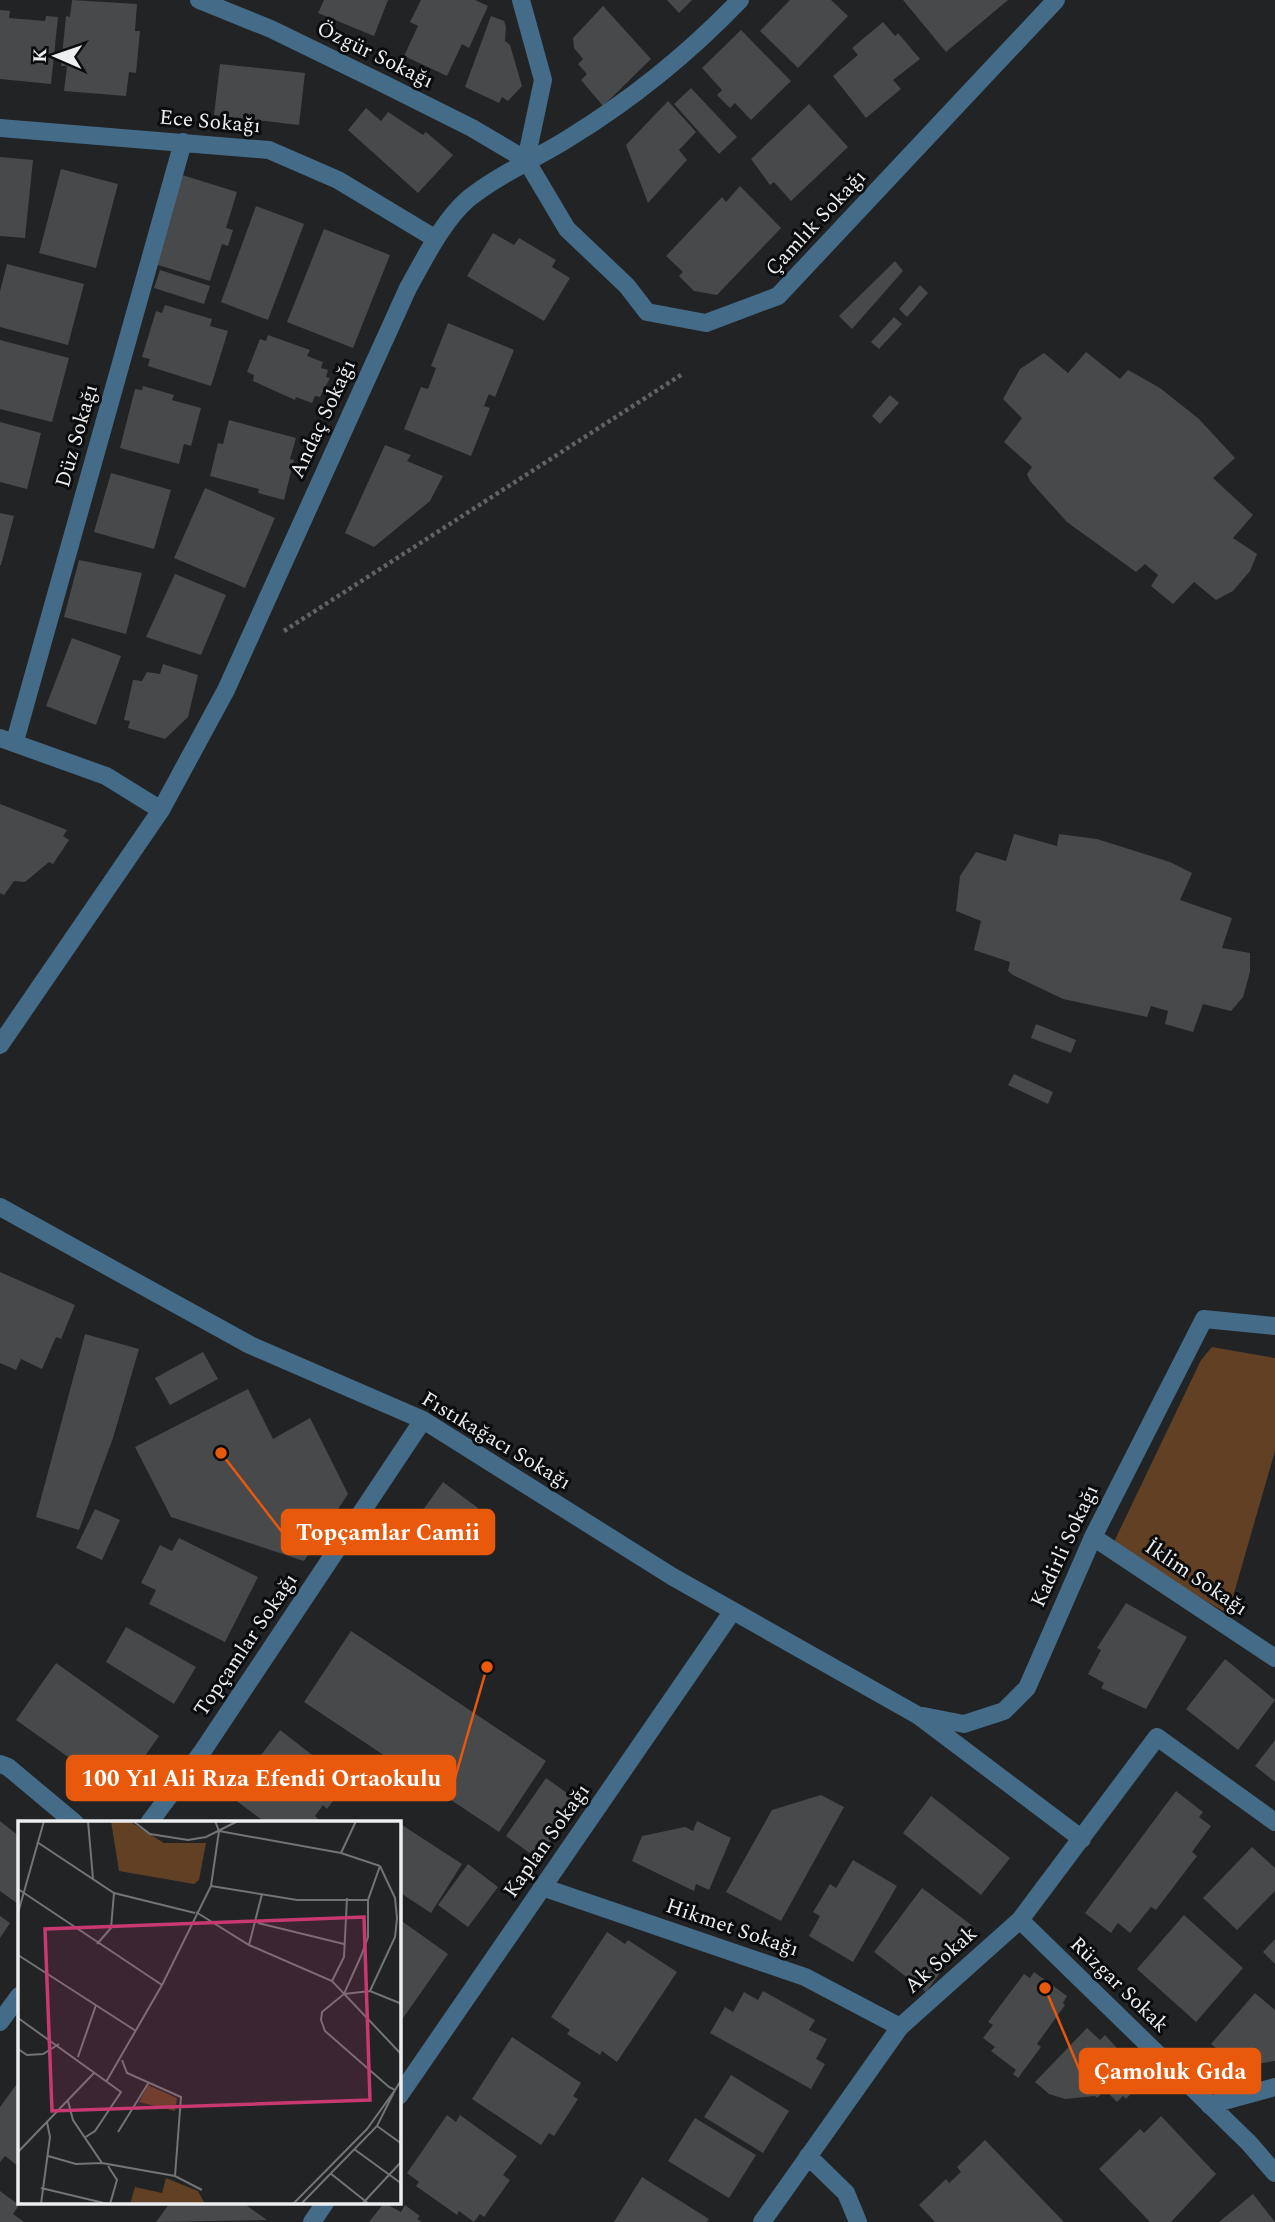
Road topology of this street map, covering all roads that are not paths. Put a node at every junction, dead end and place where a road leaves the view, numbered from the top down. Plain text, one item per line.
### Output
1 (199, 0) edge
2 (521, 0) edge
3 (740, 0) edge
4 (1056, 0) edge
5 (0, 128) edge
6 (183, 142) junction
7 (526, 160) junction
8 (436, 239) junction
9 (7, 740) edge
10 (161, 810) junction
11 (0, 1045) edge
12 (0, 1207) edge
13 (1275, 1326) edge
14 (423, 1420) junction
15 (1093, 1536) junction
16 (732, 1612) junction
17 (1275, 1658) edge
18 (919, 1716) junction
19 (0, 1764) edge
20 (73, 1821) edge
21 (150, 1821) edge
22 (1275, 1822) edge
23 (1082, 1839) junction
24 (542, 1887) junction
25 (1020, 1920) junction
26 (18, 1997) edge
27 (0, 2022) edge
28 (900, 2027) junction
29 (1275, 2087) edge
30 (401, 2092) edge
31 (1209, 2105) junction
32 (808, 2156) junction
33 (1275, 2173) edge
34 (324, 2204) edge
35 (312, 2222) edge
36 (762, 2222) edge
37 (858, 2222) edge

1 - 7 street, Özgür Sokağı
2 - 7 street
3 - 7 street, Andaç Sokağı
4 - 7 street, Çamlık Sokağı
5 - 6 street, Ece Sokağı
6 - 8 street, Ece Sokağı
6 - 9 street, Düz Sokağı
7 - 8 street, Andaç Sokağı
8 - 10 street, Andaç Sokağı
9 - 10 street
10 - 11 street, Andaç Sokağı
12 - 14 street, Fıstıkağacı Sokağı
13 - 15 street, Kadirli Sokağı
14 - 16 street, Fıstıkağacı Sokağı
14 - 21 street, Topçamlar Sokağı
15 - 17 street, İklim Sokağı
15 - 18 street, Kadirli Sokağı
16 - 18 street, Fıstıkağacı Sokağı
16 - 24 street, Kaplan Sokağı
18 - 23 street
19 - 20 street
22 - 23 street, Ak Sokak
23 - 25 street, Ak Sokak
24 - 28 street, Hikmet Sokağı
24 - 30 street, Kaplan Sokağı
25 - 28 street, Ak Sokak
25 - 31 street, Rüzgar Sokak
26 - 27 street
28 - 32 street, Ak Sokak
29 - 31 street
31 - 33 street, Rüzgar Sokak
32 - 36 street, Ak Sokak
32 - 37 street
34 - 35 street

